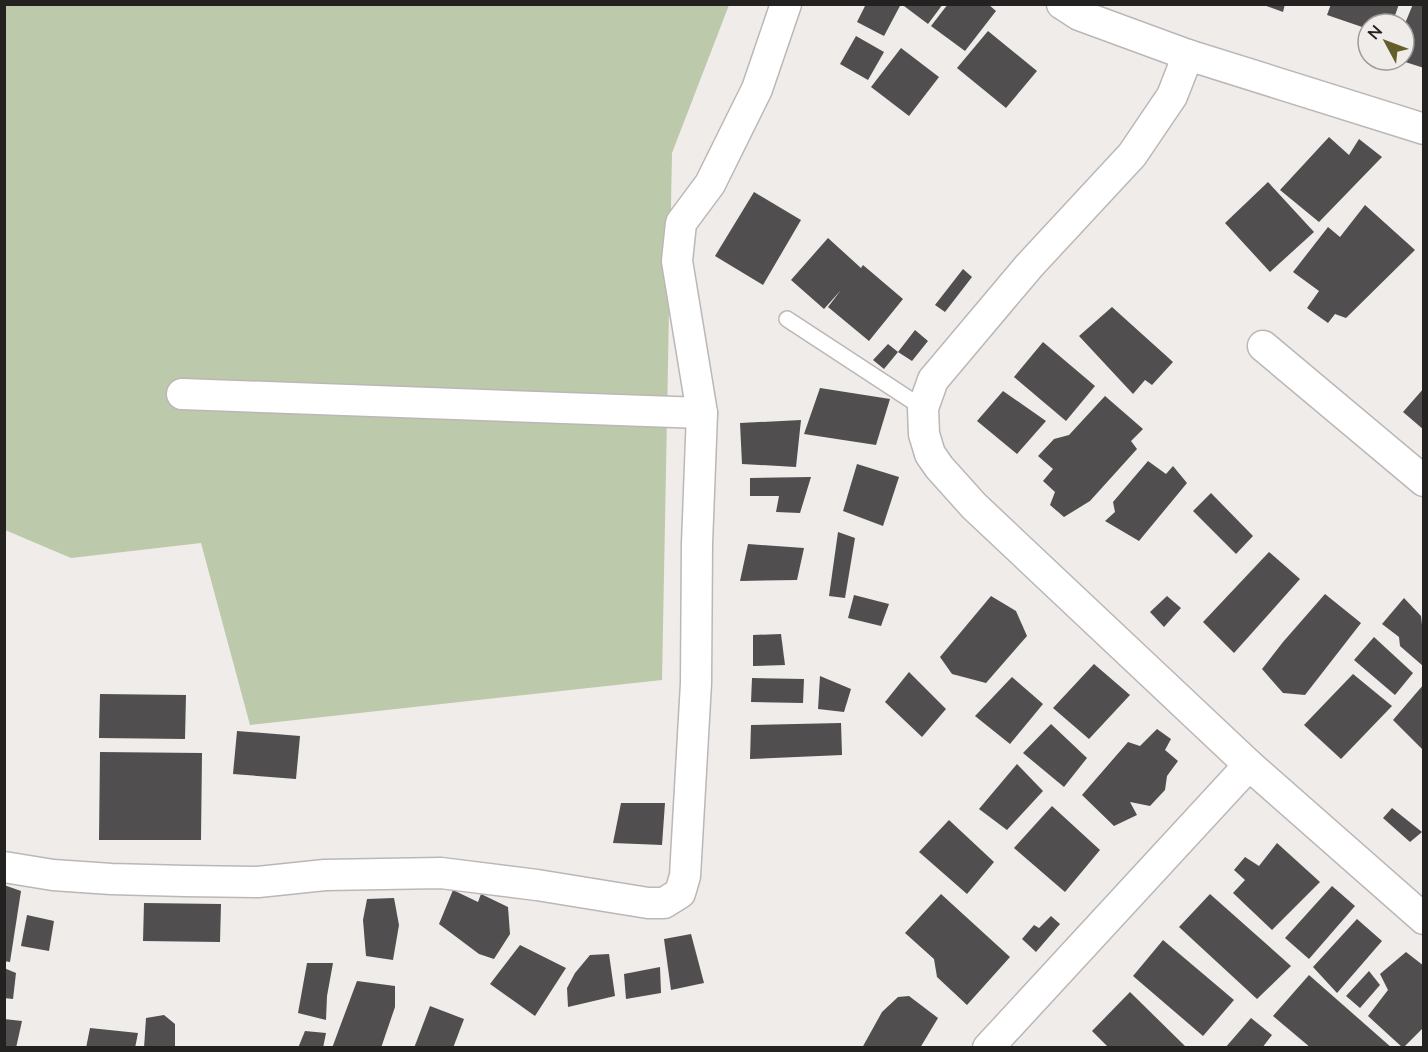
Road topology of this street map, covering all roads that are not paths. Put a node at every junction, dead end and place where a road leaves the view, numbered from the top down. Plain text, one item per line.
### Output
1 (786, 4) edge
2 (1062, 4) edge
3 (1188, 55) junction
4 (1424, 129) edge
5 (787, 319) dead end
6 (1263, 346) dead end
7 (182, 394) dead end
8 (923, 408) junction
9 (702, 413) junction
10 (1424, 482) edge
11 (1250, 765) junction
12 (4, 867) edge
13 (1424, 919) edge
14 (988, 1047) edge

1 - 9 street
2 - 3 street
3 - 4 street
3 - 8 street
5 - 8 lane
6 - 10 street
7 - 9 street
8 - 11 street
9 - 12 street
11 - 13 street
11 - 14 street

